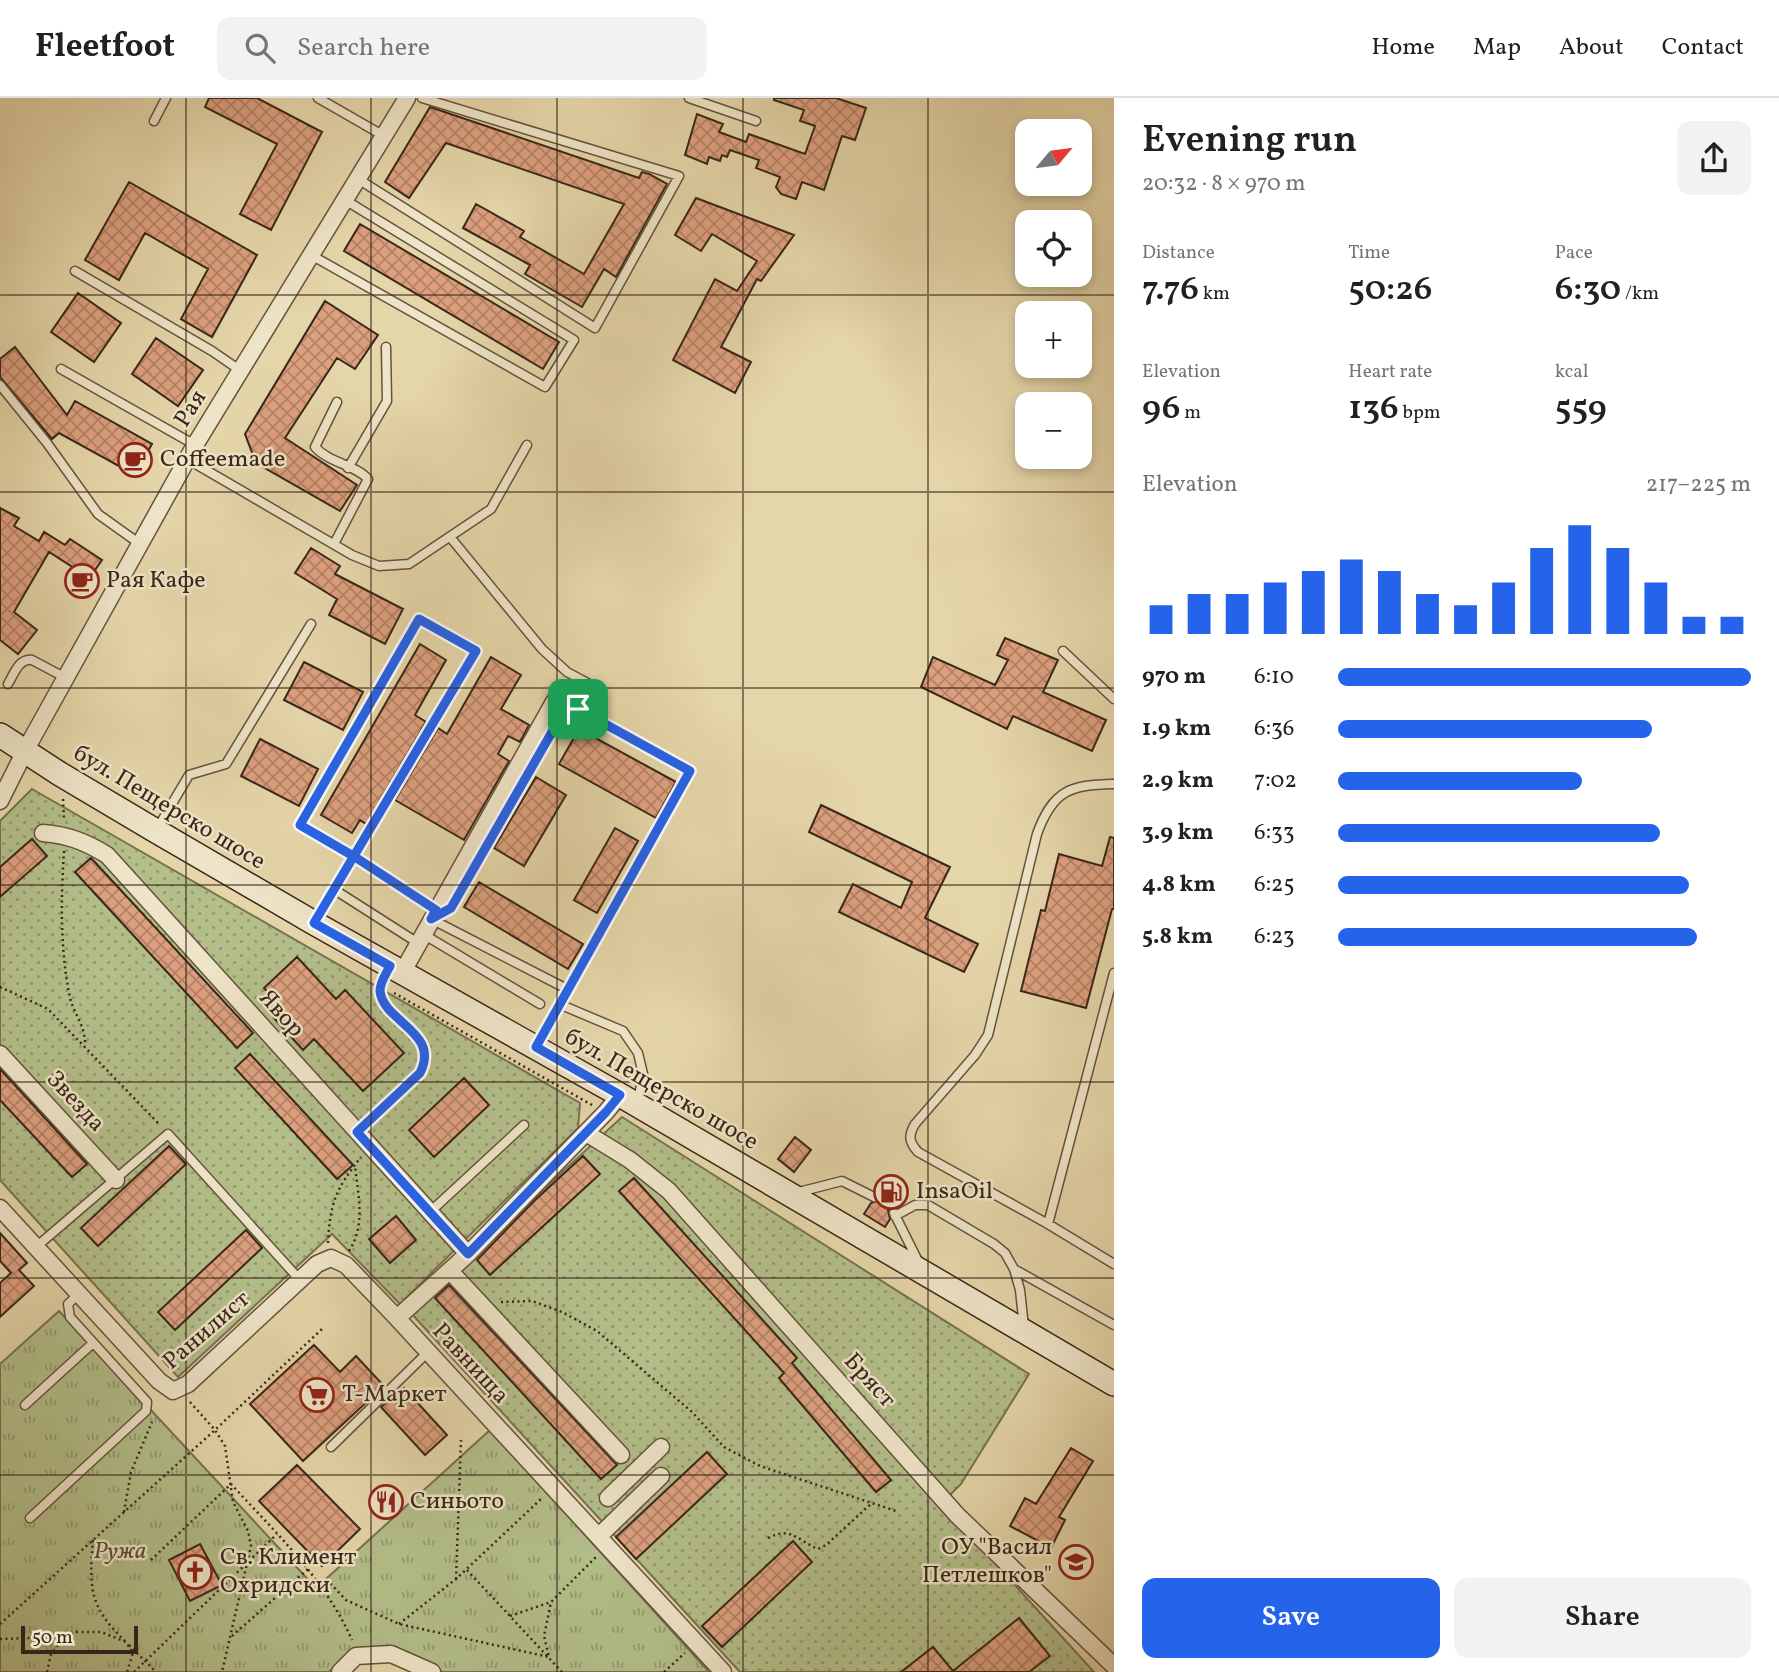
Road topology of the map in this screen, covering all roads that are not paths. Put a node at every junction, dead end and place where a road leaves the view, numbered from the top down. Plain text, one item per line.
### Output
1 (166, 98) edge
2 (318, 98) edge
3 (407, 98) edge
4 (422, 98) edge
5 (689, 98) edge
6 (154, 121) dead end
7 (756, 121) dead end
8 (384, 136) junction
9 (358, 179) junction
10 (345, 200) junction
11 (311, 255) junction
12 (75, 271) dead end
13 (386, 347) dead end
14 (61, 369) dead end
15 (241, 371) junction
16 (0, 385) edge
17 (337, 402) dead end
18 (527, 445) dead end
19 (191, 452) junction
20 (348, 468) junction
21 (450, 537) junction
22 (140, 544) junction
23 (334, 544) junction
24 (311, 624) dead end
25 (1063, 651) dead end
26 (66, 678) junction
27 (8, 684) dead end
28 (597, 688) dead end
29 (1114, 699) edge
30 (554, 702) dead end
31 (0, 735) edge
32 (25, 751) junction
33 (1114, 784) edge
34 (0, 801) edge
35 (156, 831) junction
36 (43, 833) dead end
37 (355, 857) junction
38 (335, 890) junction
39 (434, 915) junction
40 (314, 923) junction
41 (420, 938) junction
42 (1114, 973) edge
43 (391, 975) junction
44 (568, 989) junction
45 (540, 1004) dead end
46 (559, 1004) junction
47 (536, 1047) junction
48 (0, 1054) edge
49 (621, 1104) junction
50 (524, 1125) dead end
51 (357, 1132) junction
52 (586, 1133) junction
53 (116, 1180) junction
54 (789, 1195) junction
55 (874, 1198) dead end
56 (0, 1208) edge
57 (430, 1212) junction
58 (1048, 1224) junction
59 (36, 1247) junction
60 (468, 1254) junction
61 (1114, 1264) edge
62 (1014, 1269) junction
63 (922, 1270) junction
64 (450, 1271) junction
65 (300, 1280) junction
66 (79, 1294) junction
67 (397, 1318) junction
68 (1114, 1325) edge
69 (1024, 1330) junction
70 (93, 1343) junction
71 (428, 1352) junction
72 (1114, 1384) edge
73 (25, 1405) dead end
74 (331, 1447) dead end
75 (661, 1447) dead end
76 (621, 1455) dead end
77 (639, 1469) junction
78 (608, 1498) dead end
79 (30, 1518) dead end
80 (603, 1541) junction
81 (1114, 1666) edge
82 (340, 1672) edge
83 (432, 1672) edge
84 (723, 1672) edge

1 - 6 lane
2 - 8 lane
3 - 8 street, Рая
4 - 9 lane
5 - 7 lane
8 - 9 street, Рая
9 - 10 street, Рая
10 - 11 street, Рая
10 - 11 lane
11 - 15 street, Рая
12 - 15 lane
13 - 20 lane
14 - 19 lane
15 - 19 street, Рая
16 - 22 lane
17 - 20 lane
18 - 21 lane
19 - 22 street, Рая
19 - 23 lane
20 - 23 lane
21 - 23 lane
21 - 28 lane
22 - 26 street, Рая
24 - 35 lane
25 - 29 lane
26 - 27 lane
26 - 32 street, Рая
30 - 39 street
31 - 32 main road, бул. Пещерско шосе
32 - 34 street
32 - 35 main road, бул. Пещерско шосе
33 - 58 lane
35 - 40 main road, бул. Пещерско шосе
36 - 51 street, Явор
37 - 37 lane
37 - 38 lane
37 - 39 lane
38 - 40 lane
38 - 41 lane
39 - 41 street
39 - 44 lane
39 - 44 lane
40 - 43 main road, бул. Пещерско шосе
41 - 43 street
41 - 45 lane
42 - 58 lane
43 - 47 main road, бул. Пещерско шосе
43 - 51 lane
44 - 46 lane
46 - 47 lane
46 - 49 lane
47 - 49 main road, бул. Пещерско шосе
48 - 53 street, Звезда
49 - 52 street, Равнища
49 - 54 main road, бул. Пещерско шосе
50 - 57 lane
51 - 57 street, Явор
52 - 60 street, Равнища
52 - 81 street, Бряст
53 - 59 lane
53 - 65 lane
54 - 55 lane
54 - 63 main road, бул. Пещерско шосе
56 - 59 street, Ранилист
57 - 60 street, Явор
58 - 61 lane
59 - 66 street, Ранилист
60 - 64 street, Равнища
62 - 63 lane
62 - 68 lane
62 - 69 lane
63 - 69 main road, бул. Пещерско шосе
64 - 67 street, Равнища
64 - 76 street
65 - 66 street, Ранилист
65 - 67 street, Ранилист
66 - 70 lane
67 - 71 street, Равнища
69 - 72 main road, бул. Пещерско шосе
70 - 73 lane
70 - 79 lane
71 - 74 lane
71 - 80 street, Равнища
75 - 77 street
77 - 78 street
77 - 80 street
80 - 84 street, Равнища
82 - 83 street

